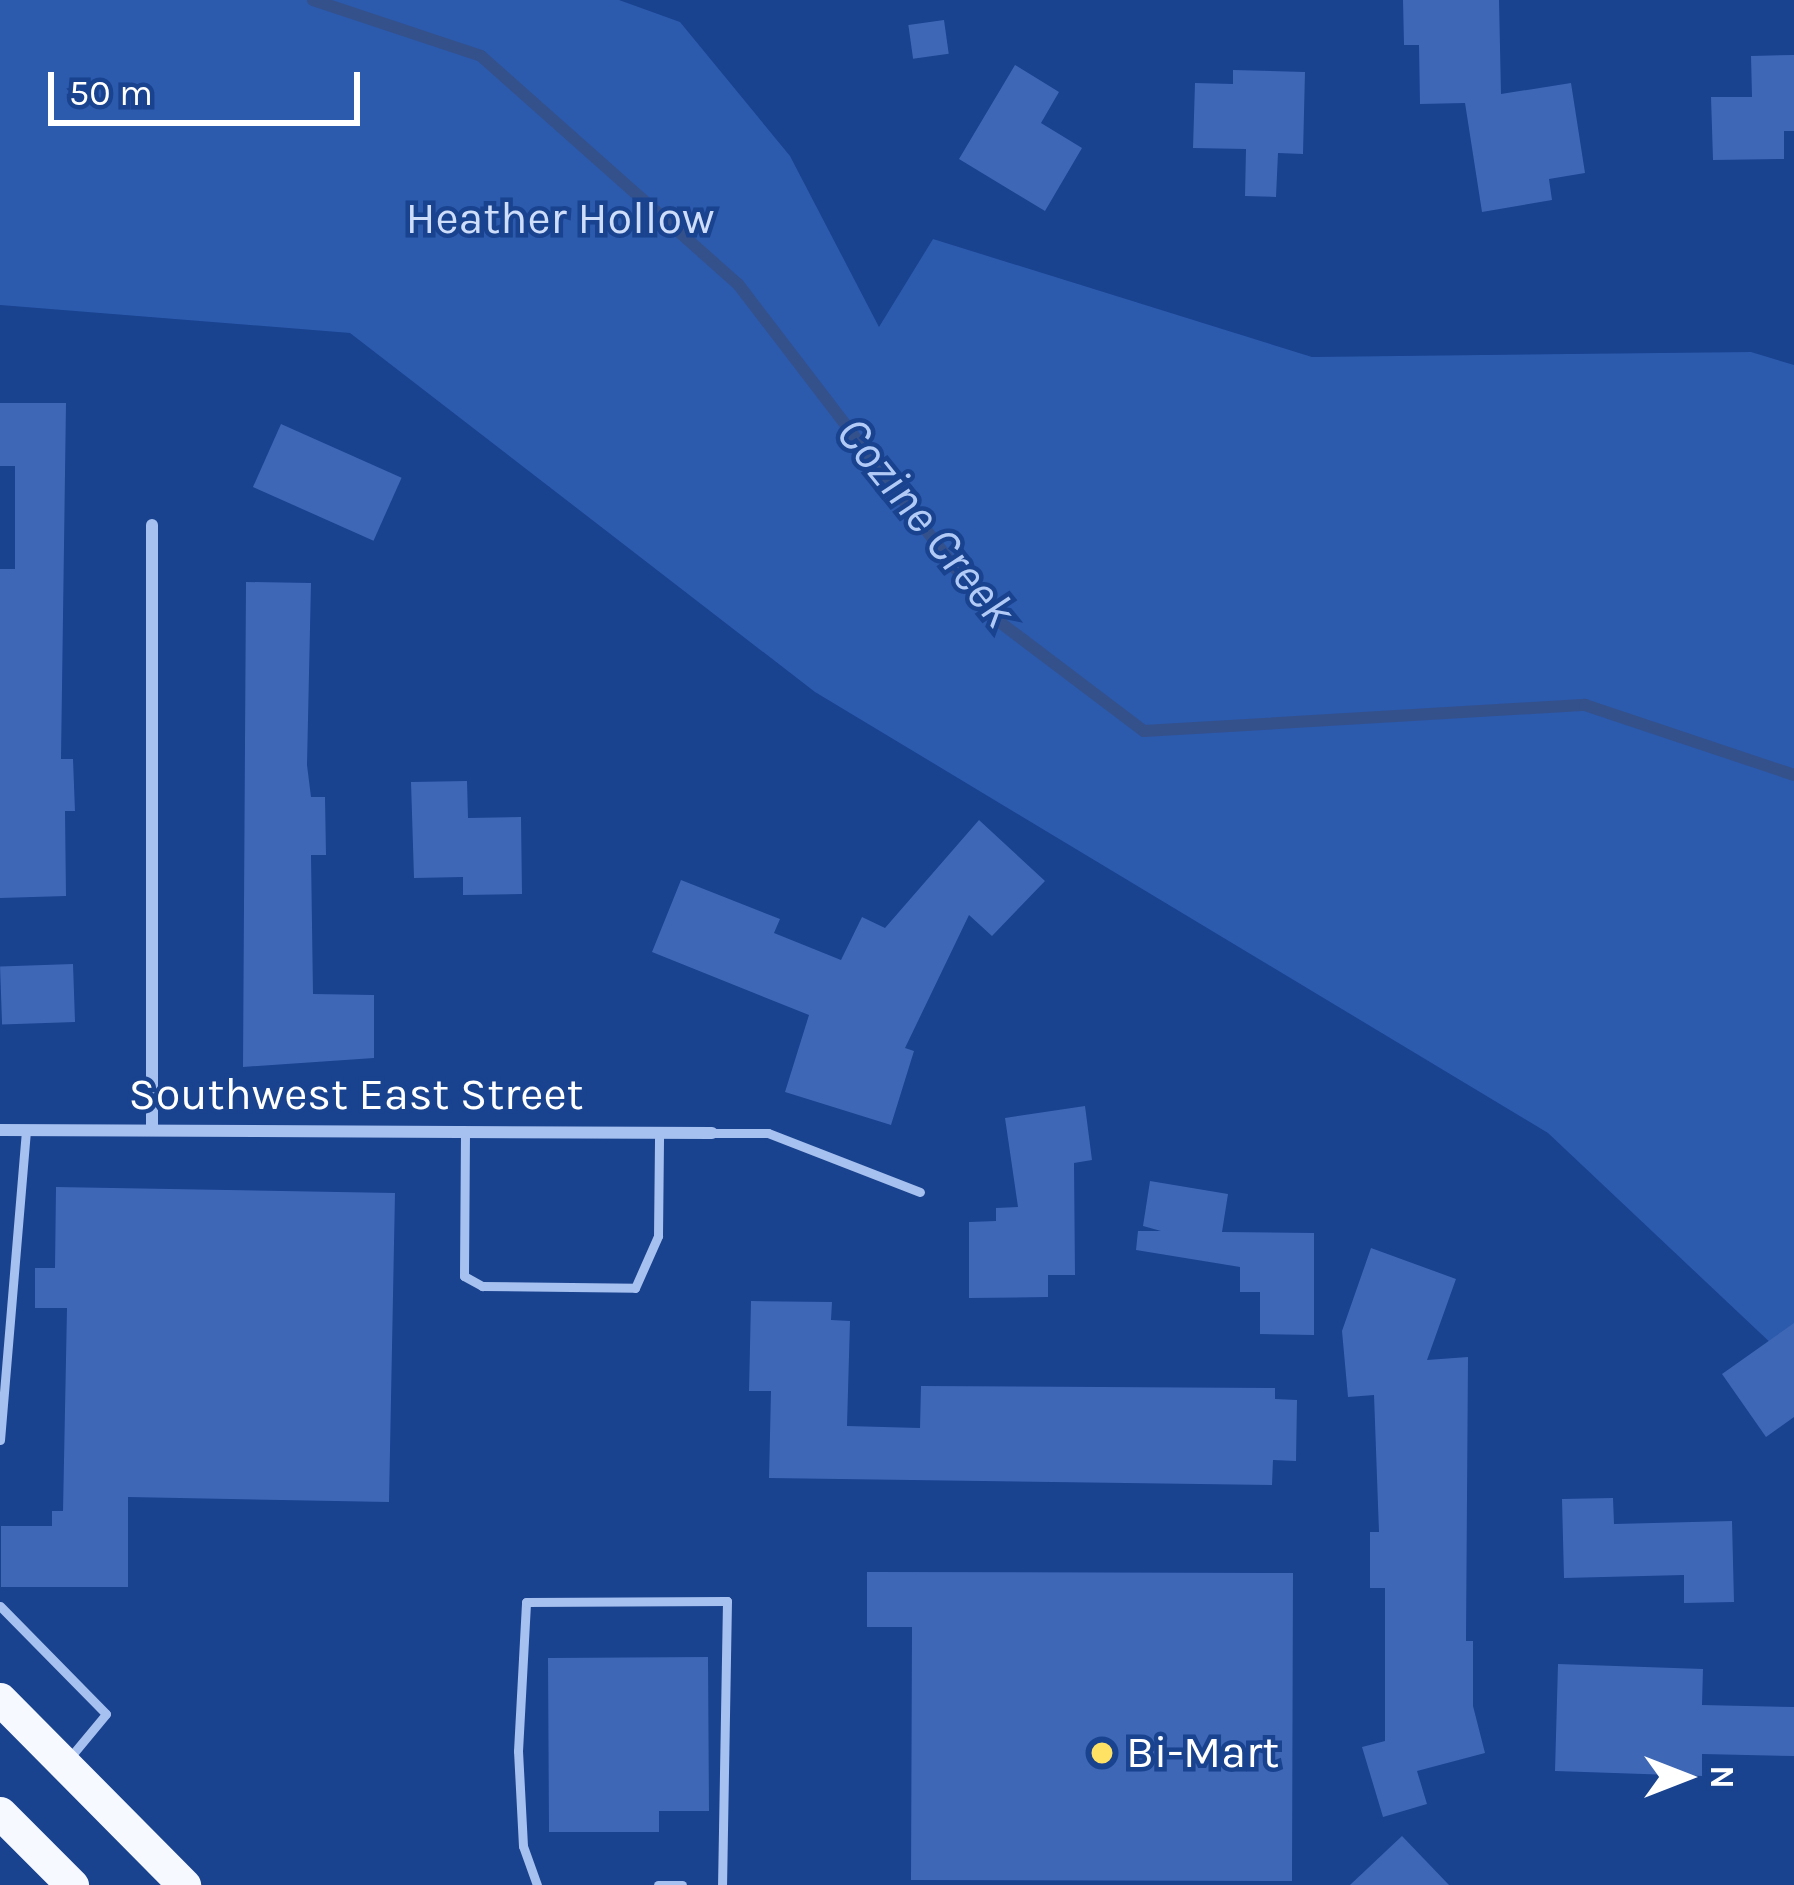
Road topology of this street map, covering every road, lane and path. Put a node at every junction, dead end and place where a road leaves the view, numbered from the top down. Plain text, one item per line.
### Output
1 (152, 525) dead end
2 (0, 1130) edge
3 (26, 1130) junction
4 (152, 1130) junction
5 (465, 1132) junction
6 (659, 1133) junction
7 (712, 1133) joint
8 (920, 1192) dead end
9 (0, 1441) edge
10 (0, 1606) edge
11 (0, 1700) edge
12 (64, 1764) junction
13 (0, 1813) edge
14 (71, 1885) edge
15 (184, 1885) edge
16 (537, 1885) edge
17 (658, 1885) edge
18 (682, 1885) edge
19 (722, 1885) edge

1 - 4 street
2 - 3 street, Southwest East Street
3 - 4 street, Southwest East Street
3 - 9 lane
4 - 5 street, Southwest East Street
5 - 6 street, Southwest East Street
5 - 6 lane
6 - 7 street, Southwest East Street
7 - 8 lane
10 - 12 lane
11 - 12 highway
12 - 15 highway
13 - 14 highway
16 - 19 lane
17 - 18 lane

